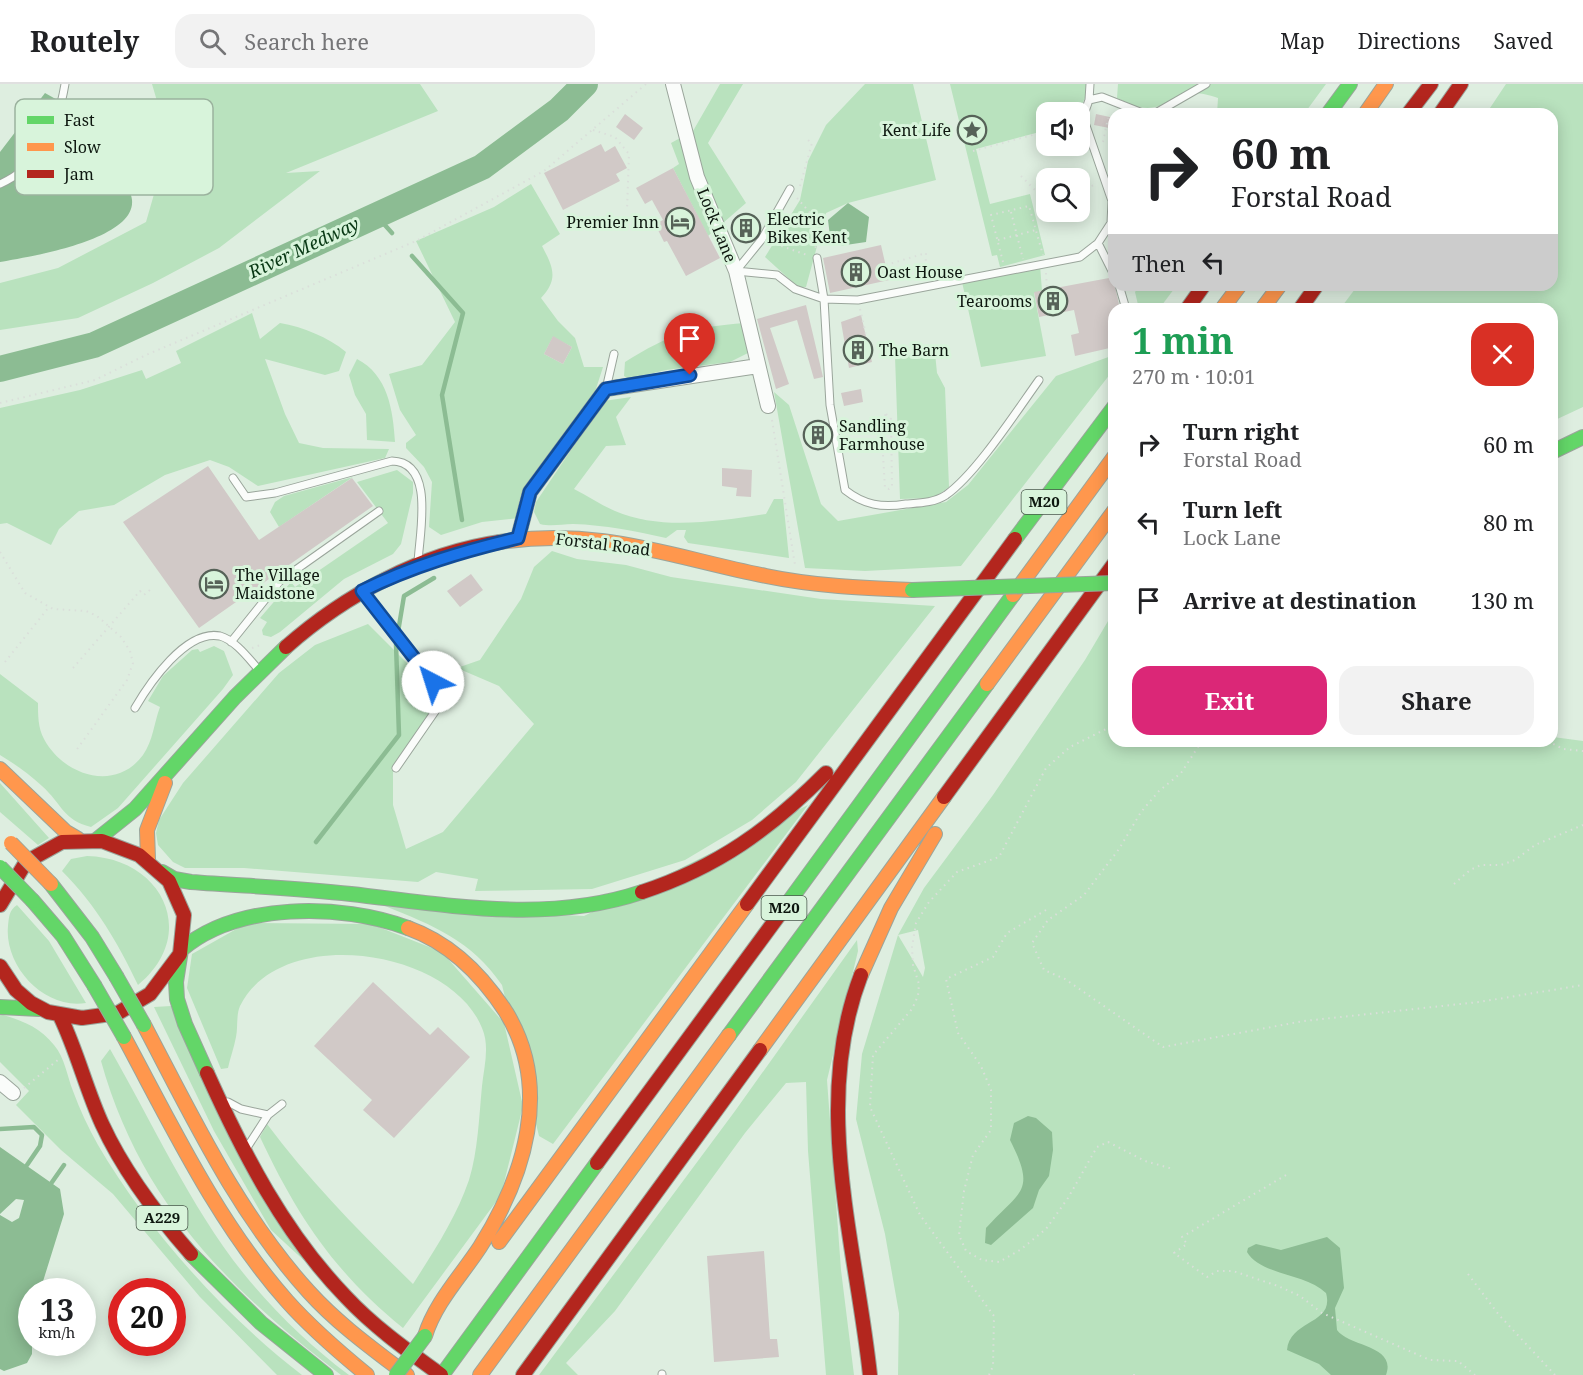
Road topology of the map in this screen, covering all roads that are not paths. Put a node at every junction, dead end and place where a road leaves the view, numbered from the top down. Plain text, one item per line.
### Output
1 (65, 84) edge
2 (673, 84) edge
3 (1090, 84) edge
4 (1206, 84) edge
5 (1350, 84) edge
6 (1386, 84) edge
7 (1431, 84) edge
8 (1461, 84) edge
9 (62, 99) edge
10 (1089, 100) junction
11 (1130, 108) edge
12 (1164, 108) edge
13 (1332, 108) edge
14 (1369, 108) edge
15 (1413, 108) edge
16 (1444, 108) edge
17 (15, 177) edge
18 (0, 184) edge
19 (790, 189) dead end
20 (1108, 189) edge
21 (1108, 229) edge
22 (1098, 243) junction
23 (817, 258) road end
24 (1108, 263) edge
25 (736, 271) junction
26 (824, 299) junction
27 (614, 354) dead end
28 (758, 366) junction
29 (1040, 380) dead end
30 (606, 389) junction
31 (768, 406) road end
32 (1108, 415) edge
33 (1583, 437) edge
34 (1558, 449) edge
35 (1108, 465) edge
36 (233, 478) dead end
37 (379, 511) dead end
38 (1108, 519) edge
39 (518, 538) junction
40 (418, 566) junction
41 (1108, 572) edge
42 (1108, 583) edge
43 (362, 591) junction
44 (972, 597) junction
45 (231, 642) junction
46 (261, 671) junction
47 (1038, 671) junction
48 (135, 708) dead end
49 (396, 768) dead end
50 (0, 769) edge
51 (170, 772) junction
52 (0, 833) edge
53 (78, 839) junction
54 (95, 841) junction
55 (148, 859) junction
56 (0, 867) edge
57 (162, 872) junction
58 (0, 905) edge
59 (182, 950) junction
60 (0, 966) edge
61 (0, 1007) edge
62 (39, 1009) junction
63 (60, 1016) junction
64 (0, 1082) edge
65 (13, 1093) dead end
66 (216, 1093) junction
67 (282, 1104) dead end
68 (268, 1115) junction
69 (248, 1160) junction
70 (425, 1336) junction
71 (326, 1375) edge
72 (367, 1375) edge
73 (396, 1375) edge
74 (407, 1375) edge
75 (442, 1375) edge
76 (480, 1375) edge
77 (523, 1375) edge
78 (870, 1375) edge

1 - 9 lane
2 - 25 street, Lock Lane
3 - 10 lane
4 - 12 lane
5 - 13 main road
6 - 14 main road
7 - 15 main road
8 - 16 main road
10 - 11 lane
10 - 20 lane
17 - 18 lane
19 - 25 lane
21 - 22 lane
22 - 24 lane
22 - 26 lane
23 - 26 lane
25 - 26 lane
25 - 28 street, Lock Lane
26 - 29 lane
27 - 30 lane
28 - 30 street
28 - 31 street, Lock Lane
30 - 39 street
32 - 44 main road, M20
33 - 34 main road
35 - 75 main road, M20
36 - 40 lane
37 - 45 lane
38 - 76 main road, M20
39 - 40 main road, Forstal Road
39 - 42 main road, Forstal Road, bridge
40 - 43 main road, Forstal Road
41 - 47 main road
43 - 46 main road, Forstal Road
43 - 49 lane
44 - 57 main road, M20
44 - 70 main road, M20
45 - 46 lane
45 - 48 lane
46 - 51 main road, Forstal Road
47 - 77 main road
47 - 78 main road
50 - 53 main road
51 - 54 main road, Forstal Road
51 - 55 main road, Forstal Road
52 - 74 main road, bridge
53 - 54 main road
53 - 58 main road
54 - 55 main road
55 - 57 main road
56 - 72 main road, A229, bridge
57 - 59 main road
59 - 63 main road
59 - 66 main road
59 - 70 main road, M20
60 - 62 main road
61 - 62 main road
62 - 63 main road
63 - 71 main road, A229
64 - 65 street
66 - 68 lane
66 - 69 main road
67 - 68 lane
68 - 69 lane
69 - 75 main road
70 - 73 main road, M20, bridge

